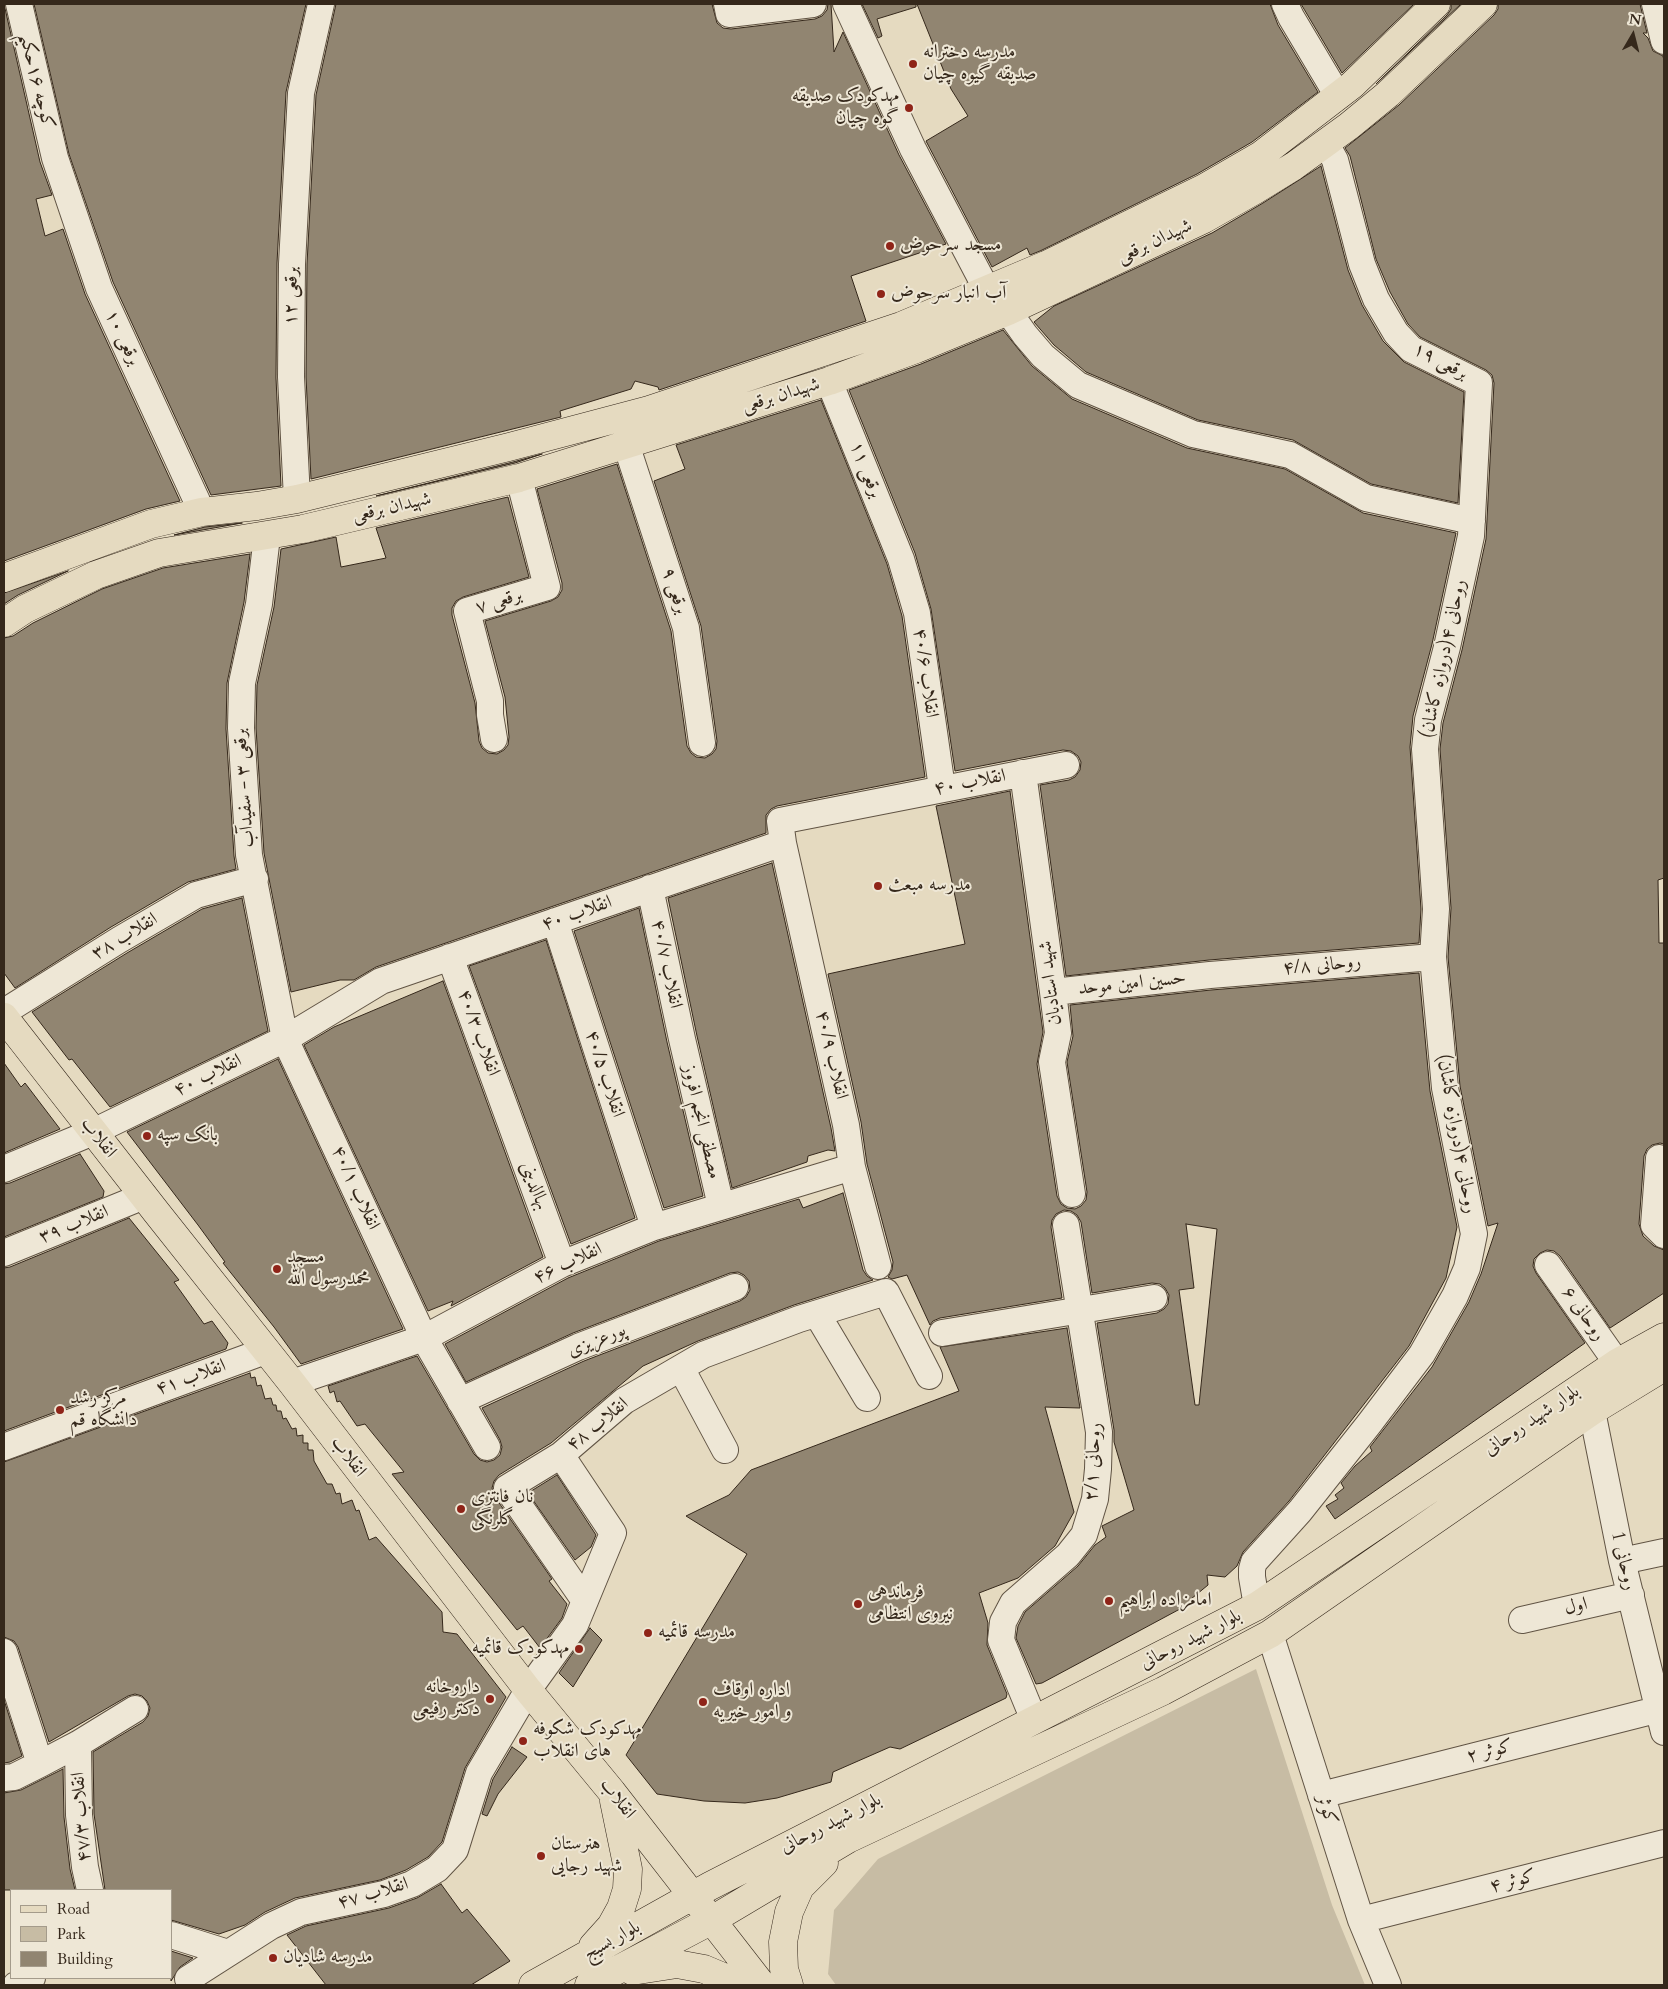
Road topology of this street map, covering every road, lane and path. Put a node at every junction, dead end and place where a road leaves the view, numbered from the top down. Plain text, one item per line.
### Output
1 (19, 4) edge
2 (321, 4) edge
3 (813, 4) edge
4 (846, 4) edge
5 (1285, 4) edge
6 (1436, 4) edge
7 (1483, 4) edge
8 (1655, 4) edge
9 (728, 9) edge
10 (1664, 41) edge
11 (1338, 96) junction
12 (1326, 144) junction
13 (55, 158) joint
14 (987, 290) junction
15 (1008, 311) junction
16 (830, 381) junction
17 (626, 444) junction
18 (519, 478) junction
19 (297, 499) junction
20 (202, 512) junction
21 (1471, 528) junction
22 (303, 529) junction
23 (268, 536) junction
24 (901, 559) joint
25 (4, 578) edge
26 (4, 623) edge
27 (494, 738) dead end
28 (702, 743) dead end
29 (1066, 765) dead end
30 (1023, 773) junction
31 (942, 788) junction
32 (783, 843) junction
33 (255, 879) junction
34 (650, 888) junction
35 (554, 921) junction
36 (450, 957) junction
37 (1433, 957) junction
38 (1210, 975) joint
39 (1053, 992) junction
40 (4, 1012) edge
41 (4, 1017) edge
42 (682, 1039) joint
43 (285, 1040) junction
44 (506, 1109) joint
45 (94, 1132) junction
46 (1659, 1158) dead end
47 (852, 1167) junction
48 (4, 1169) edge
49 (1072, 1194) dead end
50 (144, 1196) junction
51 (721, 1206) junction
52 (1066, 1225) dead end
53 (654, 1226) junction
54 (1664, 1235) edge
55 (4, 1253) edge
56 (562, 1264) junction
57 (1548, 1265) dead end
58 (878, 1266) dead end
59 (735, 1287) dead end
60 (1154, 1298) dead end
61 (1080, 1310) junction
62 (817, 1314) junction
63 (942, 1333) dead end
64 (1664, 1337) edge
65 (424, 1338) junction
66 (265, 1351) junction
67 (1617, 1363) junction
68 (1664, 1367) edge
69 (682, 1368) junction
70 (929, 1376) dead end
71 (292, 1383) junction
72 (867, 1398) dead end
73 (460, 1401) junction
74 (1592, 1411) junction
75 (4, 1447) edge
76 (486, 1447) dead end
77 (725, 1450) dead end
78 (561, 1455) junction
79 (1664, 1552) edge
80 (1622, 1561) junction
81 (1631, 1595) junction
82 (585, 1601) junction
83 (1257, 1606) junction
84 (1522, 1620) dead end
85 (1270, 1634) junction
86 (4, 1652) edge
87 (528, 1690) junction
88 (135, 1709) dead end
89 (1663, 1717) edge
90 (1034, 1720) junction
91 (78, 1744) junction
92 (40, 1764) junction
93 (4, 1778) edge
94 (612, 1792) junction
95 (1321, 1795) junction
96 (848, 1839) junction
97 (1664, 1843) edge
98 (90, 1889) edge
99 (692, 1897) junction
100 (720, 1915) junction
101 (1362, 1920) junction
102 (172, 1935) edge
103 (228, 1953) junction
104 (582, 1957) junction
105 (30, 1979) edge
106 (599, 1980) edge
107 (16, 1985) edge
108 (191, 1985) edge
109 (533, 1985) edge
110 (742, 1985) edge
111 (762, 1985) edge
112 (788, 1985) edge
113 (1388, 1985) edge

1 - 13 street, کوچه ۱۶حکیم
2 - 19 street, برقعی ۱۲
3 - 9 street
4 - 14 street
5 - 11 street
6 - 11 main road, شهیدان برقعی
7 - 12 main road, شهیدان برقعی
8 - 10 street
11 - 14 main road, شهیدان برقعی
12 - 15 main road, شهیدان برقعی
12 - 21 street, برقعی ۱۹
13 - 20 street, برقعی ۱۰
14 - 19 main road, شهیدان برقعی
15 - 16 main road, شهیدان برقعی
15 - 21 street
16 - 17 main road, شهیدان برقعی
16 - 24 street, برقعی ۱۱
17 - 18 main road, شهیدان برقعی
17 - 28 street, برقعی ۹
18 - 22 main road, شهیدان برقعی
18 - 27 street, برقعی ۷
19 - 20 main road, شهیدان برقعی
19 - 22 main road
20 - 25 main road, شهیدان برقعی
21 - 37 street, روحانی ۴(دروازه کاشان)
22 - 23 main road, شهیدان برقعی
23 - 26 main road, شهیدان برقعی
23 - 33 street, برقعی ۳ - سفیدآب
24 - 31 street, انقلاب ۴۰/۶
29 - 30 street, انقلاب ۴۰
30 - 31 street, انقلاب ۴۰
30 - 39 street, شهید استادیان
31 - 32 street, انقلاب ۴۰
32 - 34 street, انقلاب ۴۰
32 - 47 street, انقلاب ۴۰/۹
33 - 40 street, انقلاب ۳۸
33 - 43 street, برقعی ۳ - سفیدآب
34 - 35 street, انقلاب ۴۰
34 - 42 street, انقلاب ۴۰/۷
35 - 36 street, انقلاب ۴۰
35 - 53 street, انقلاب ۴۰/۵
36 - 43 street, انقلاب ۴۰
36 - 44 street, انقلاب ۴۰/۳
37 - 38 street, روحانی ۴/۸
37 - 83 street, روحانی ۴(دروازه کاشان)
38 - 39 street, حسین امین موحد
39 - 49 street, شهید استادیان
41 - 45 main road, انقلاب
42 - 51 street, مصطفی انجم افروز
43 - 45 street, انقلاب ۴۰
43 - 65 street, انقلاب ۴۰/۱
44 - 56 street, بهاالدینی
45 - 48 street, انقلاب ۴۰
45 - 50 main road, انقلاب
46 - 54 street
47 - 51 street, انقلاب ۴۶
47 - 58 street, انقلاب ۴۰/۹
50 - 55 street, انقلاب ۳۹
50 - 66 main road, انقلاب
51 - 53 street, انقلاب ۴۶
52 - 61 street, روحانی ۲/۱
53 - 56 street, انقلاب ۴۶
56 - 65 street, انقلاب ۴۶
57 - 67 street, روحانی ۶
59 - 73 street, پورعزیزی
60 - 61 street
61 - 63 street
61 - 90 street, روحانی ۲/۱
62 - 69 street, انقلاب ۴۸
62 - 70 street, انقلاب ۴۸
62 - 72 street
64 - 67 main road, بلوار شهید روحانی
65 - 71 street, انقلاب ۴۶
65 - 73 street
66 - 71 main road, انقلاب
66 - 75 street, انقلاب ۴۱
67 - 83 main road, بلوار شهید روحانی
68 - 74 main road, بلوار شهید روحانی
69 - 77 street
69 - 78 street, انقلاب ۴۸
71 - 87 main road, انقلاب
73 - 76 street
74 - 80 street, روحانی 1
74 - 85 main road, بلوار شهید روحانی
78 - 82 street, انقلاب ۴۸
78 - 82 street
79 - 80 street
80 - 81 street, روحانی 1
81 - 84 street, اول
81 - 89 street, روحانی 1
82 - 87 street, انقلاب ۴۸
83 - 85 main road
83 - 90 main road, بلوار شهید روحانی
85 - 95 street, کوثر
85 - 96 main road, بلوار شهید روحانی
86 - 92 street
87 - 94 main road, انقلاب
87 - 103 street, انقلاب ۴۷
88 - 91 street
89 - 95 street, کوثر ۲
90 - 99 main road, بلوار شهید روحانی
91 - 92 street
91 - 98 street, انقلاب ۴۷/۳
92 - 93 street
94 - 99 main road, انقلاب
94 - 104 main road
95 - 101 street, کوثر
96 - 100 main road, بلوار شهید روحانی
96 - 112 main road
97 - 101 street, کوثر ۴
99 - 100 main road, انقلاب
99 - 104 main road, بلوار بسیج
100 - 106 main road, بلوار بسیج
100 - 111 main road
100 - 112 main road
101 - 113 street, کوثر
102 - 103 street
103 - 108 street, انقلاب ۴۷
104 - 109 main road, بلوار بسیج
105 - 107 street
106 - 110 main road

